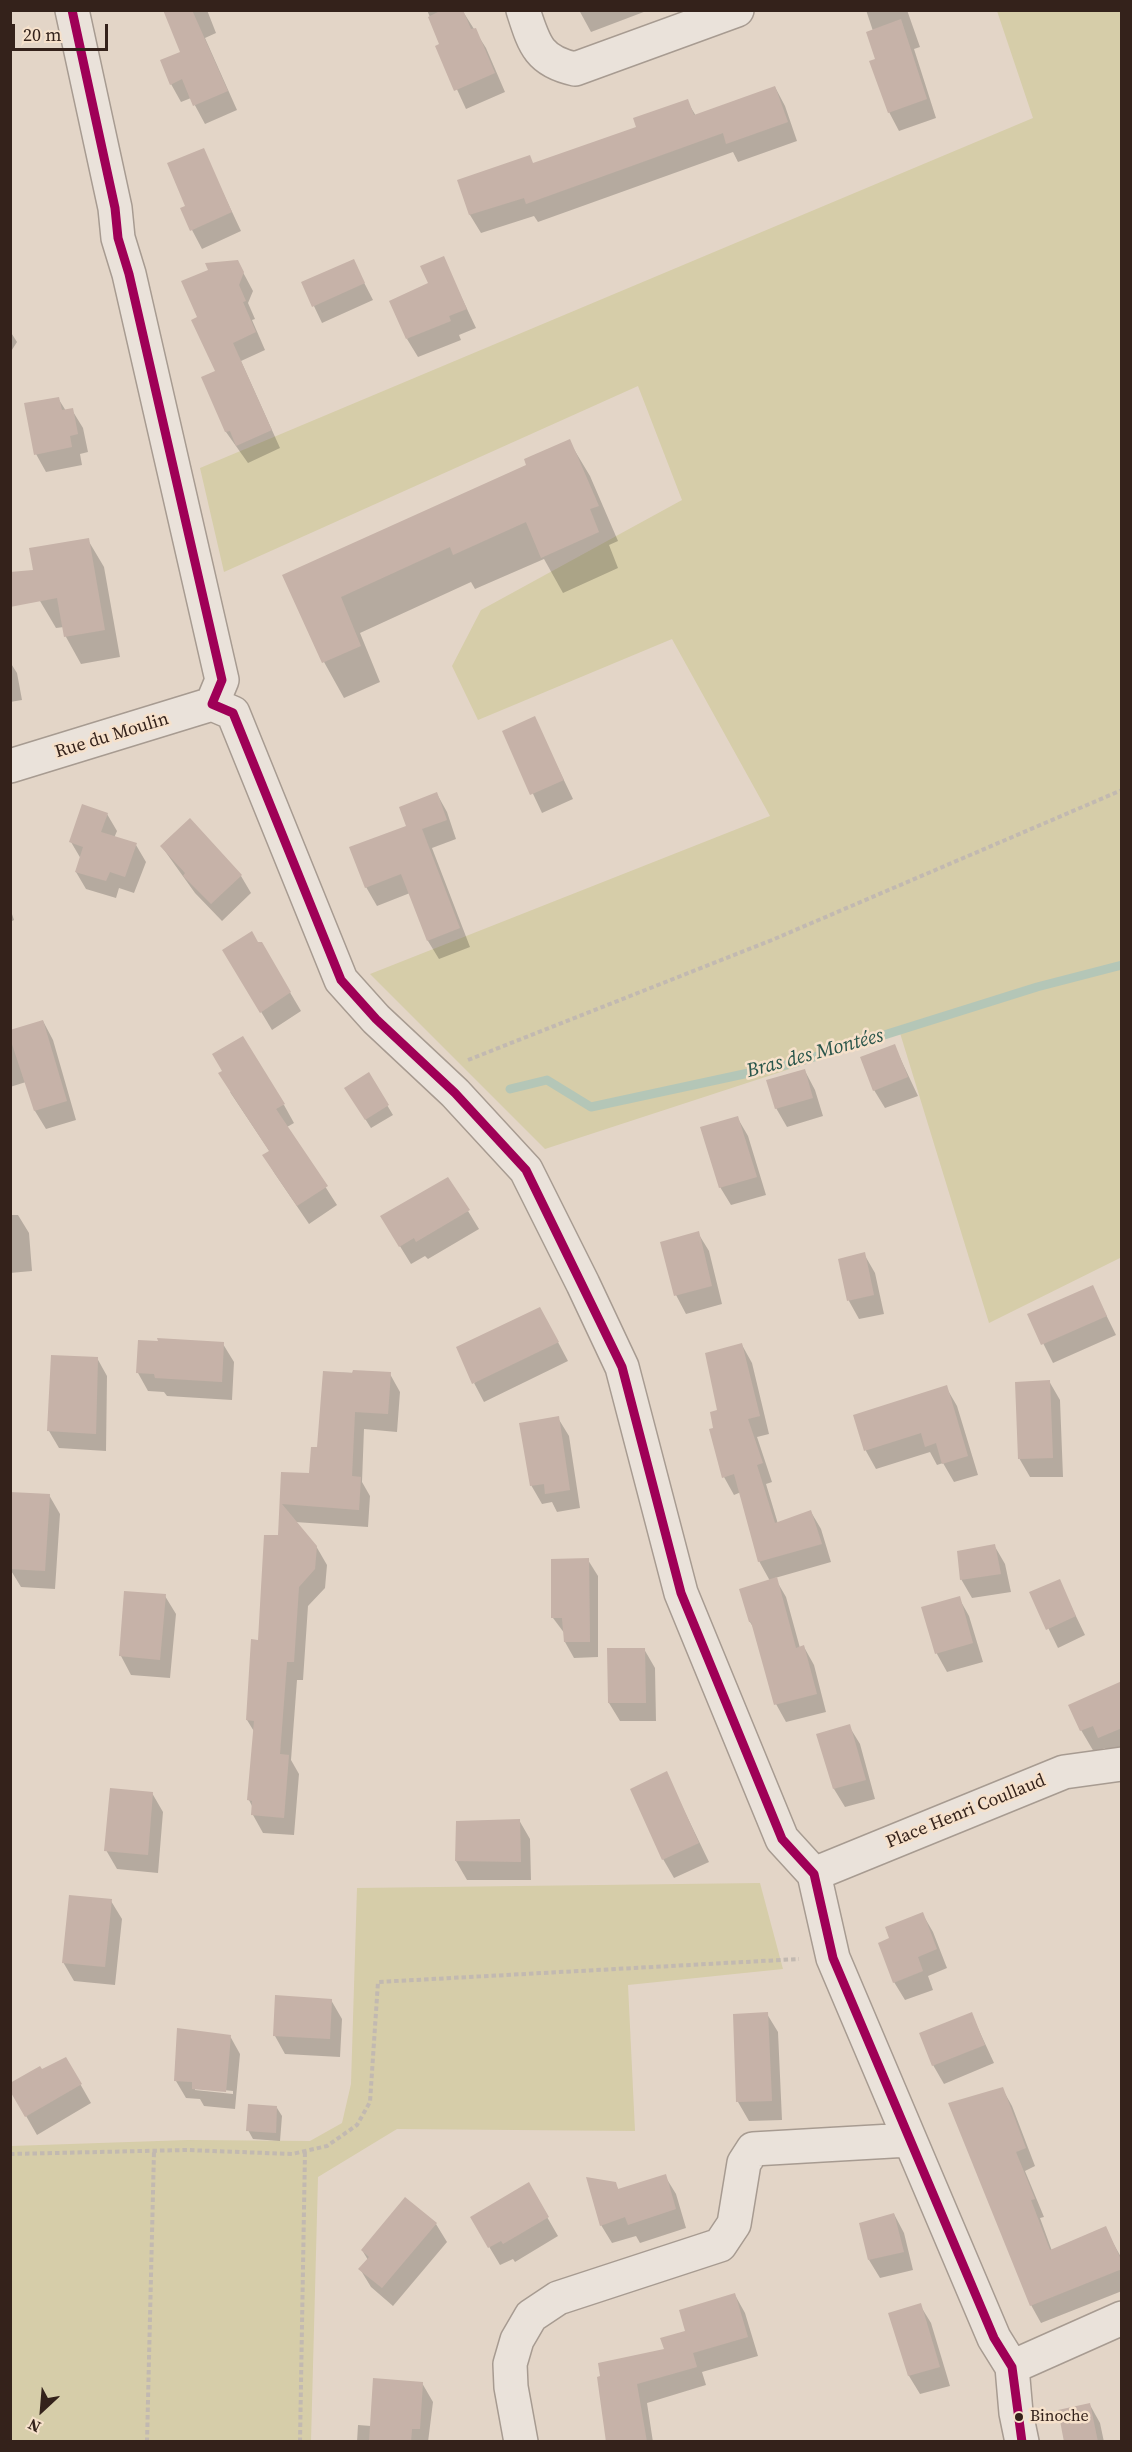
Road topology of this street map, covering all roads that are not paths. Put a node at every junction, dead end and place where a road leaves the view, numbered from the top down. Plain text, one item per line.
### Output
1 (72, 10) edge
2 (523, 10) edge
3 (737, 10) edge
4 (212, 704) junction
5 (10, 766) edge
6 (1122, 1764) edge
7 (814, 1874) junction
8 (909, 2139) junction
9 (1122, 2318) edge
10 (1012, 2367) junction
11 (521, 2442) edge
12 (1022, 2442) edge

1 - 4 street
2 - 3 street
4 - 5 street, Rue du Moulin
4 - 7 street
6 - 7 street, Place Henri Coullaud
7 - 8 street
8 - 10 street
8 - 11 street
9 - 10 street
10 - 12 street

